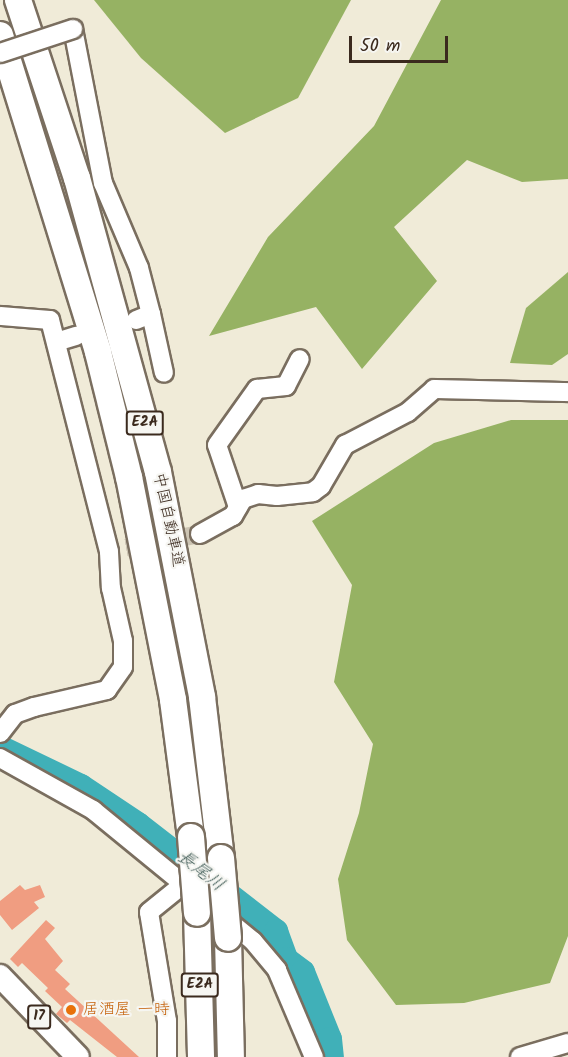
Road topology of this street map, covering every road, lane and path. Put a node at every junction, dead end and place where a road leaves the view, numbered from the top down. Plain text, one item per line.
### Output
1 (18, 0) edge
2 (0, 35) edge
3 (0, 53) edge
4 (0, 316) edge
5 (76, 336) dead end
6 (56, 342) junction
7 (300, 359) dead end
8 (164, 373) dead end
9 (568, 392) edge
10 (238, 507) junction
11 (200, 534) tunnel mouth
12 (0, 733) edge
13 (0, 758) edge
14 (185, 883) junction
15 (0, 976) edge
16 (568, 1044) edge
17 (78, 1057) edge
18 (167, 1057) edge
19 (201, 1057) edge
20 (231, 1057) edge
21 (314, 1057) edge
22 (520, 1057) edge

1 - 20 highway, 中国自動車道 / E2A, bridge
2 - 19 highway, 中国自動車道 / E2A, bridge
3 - 8 street, bridge
4 - 6 street
5 - 6 street
6 - 12 street
7 - 10 street
9 - 10 street
10 - 11 street
13 - 14 street
14 - 18 street
14 - 21 street
15 - 17 main road, 17
16 - 22 street

